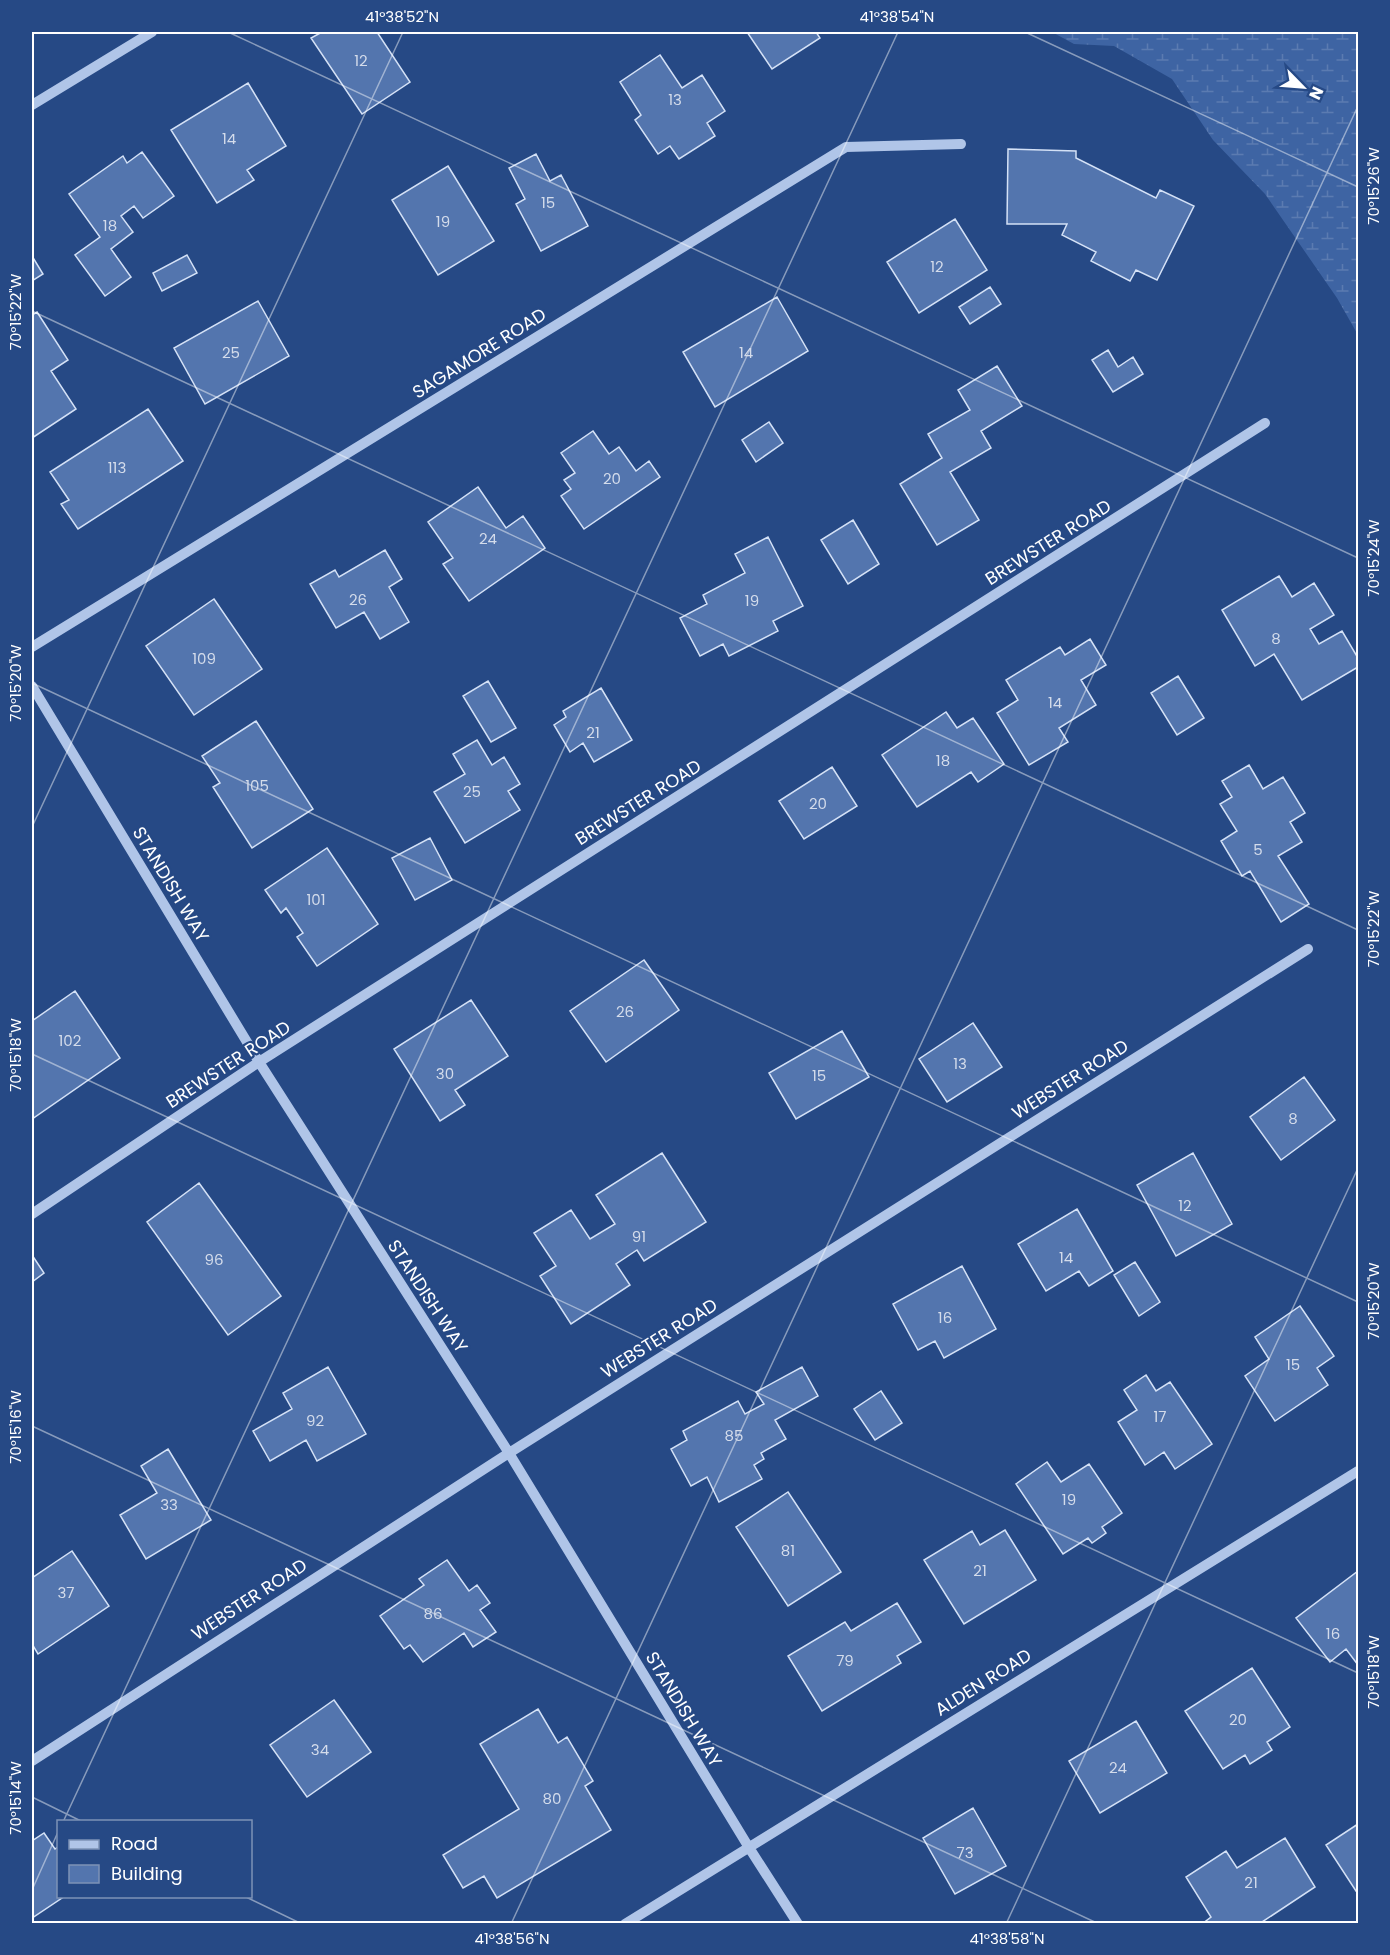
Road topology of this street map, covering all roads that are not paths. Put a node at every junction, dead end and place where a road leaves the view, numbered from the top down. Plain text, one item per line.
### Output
1 (152, 32) edge
2 (32, 105) edge
3 (961, 144) dead end
4 (1265, 423) dead end
5 (32, 647) edge
6 (32, 686) edge
7 (1308, 949) dead end
8 (259, 1062) junction
9 (32, 1214) edge
10 (509, 1453) junction
11 (1359, 1471) edge
12 (32, 1761) edge
13 (748, 1846) junction
14 (625, 1923) edge
15 (798, 1923) edge

1 - 2 street
3 - 5 street, SAGAMORE ROAD
4 - 8 street, BREWSTER ROAD
6 - 8 street, STANDISH WAY
7 - 10 street, WEBSTER ROAD
8 - 9 street, BREWSTER ROAD
8 - 10 street, STANDISH WAY
10 - 12 street, WEBSTER ROAD
10 - 13 street, STANDISH WAY
11 - 13 street, ALDEN ROAD
13 - 14 street, ALDEN ROAD
13 - 15 street, STANDISH WAY

